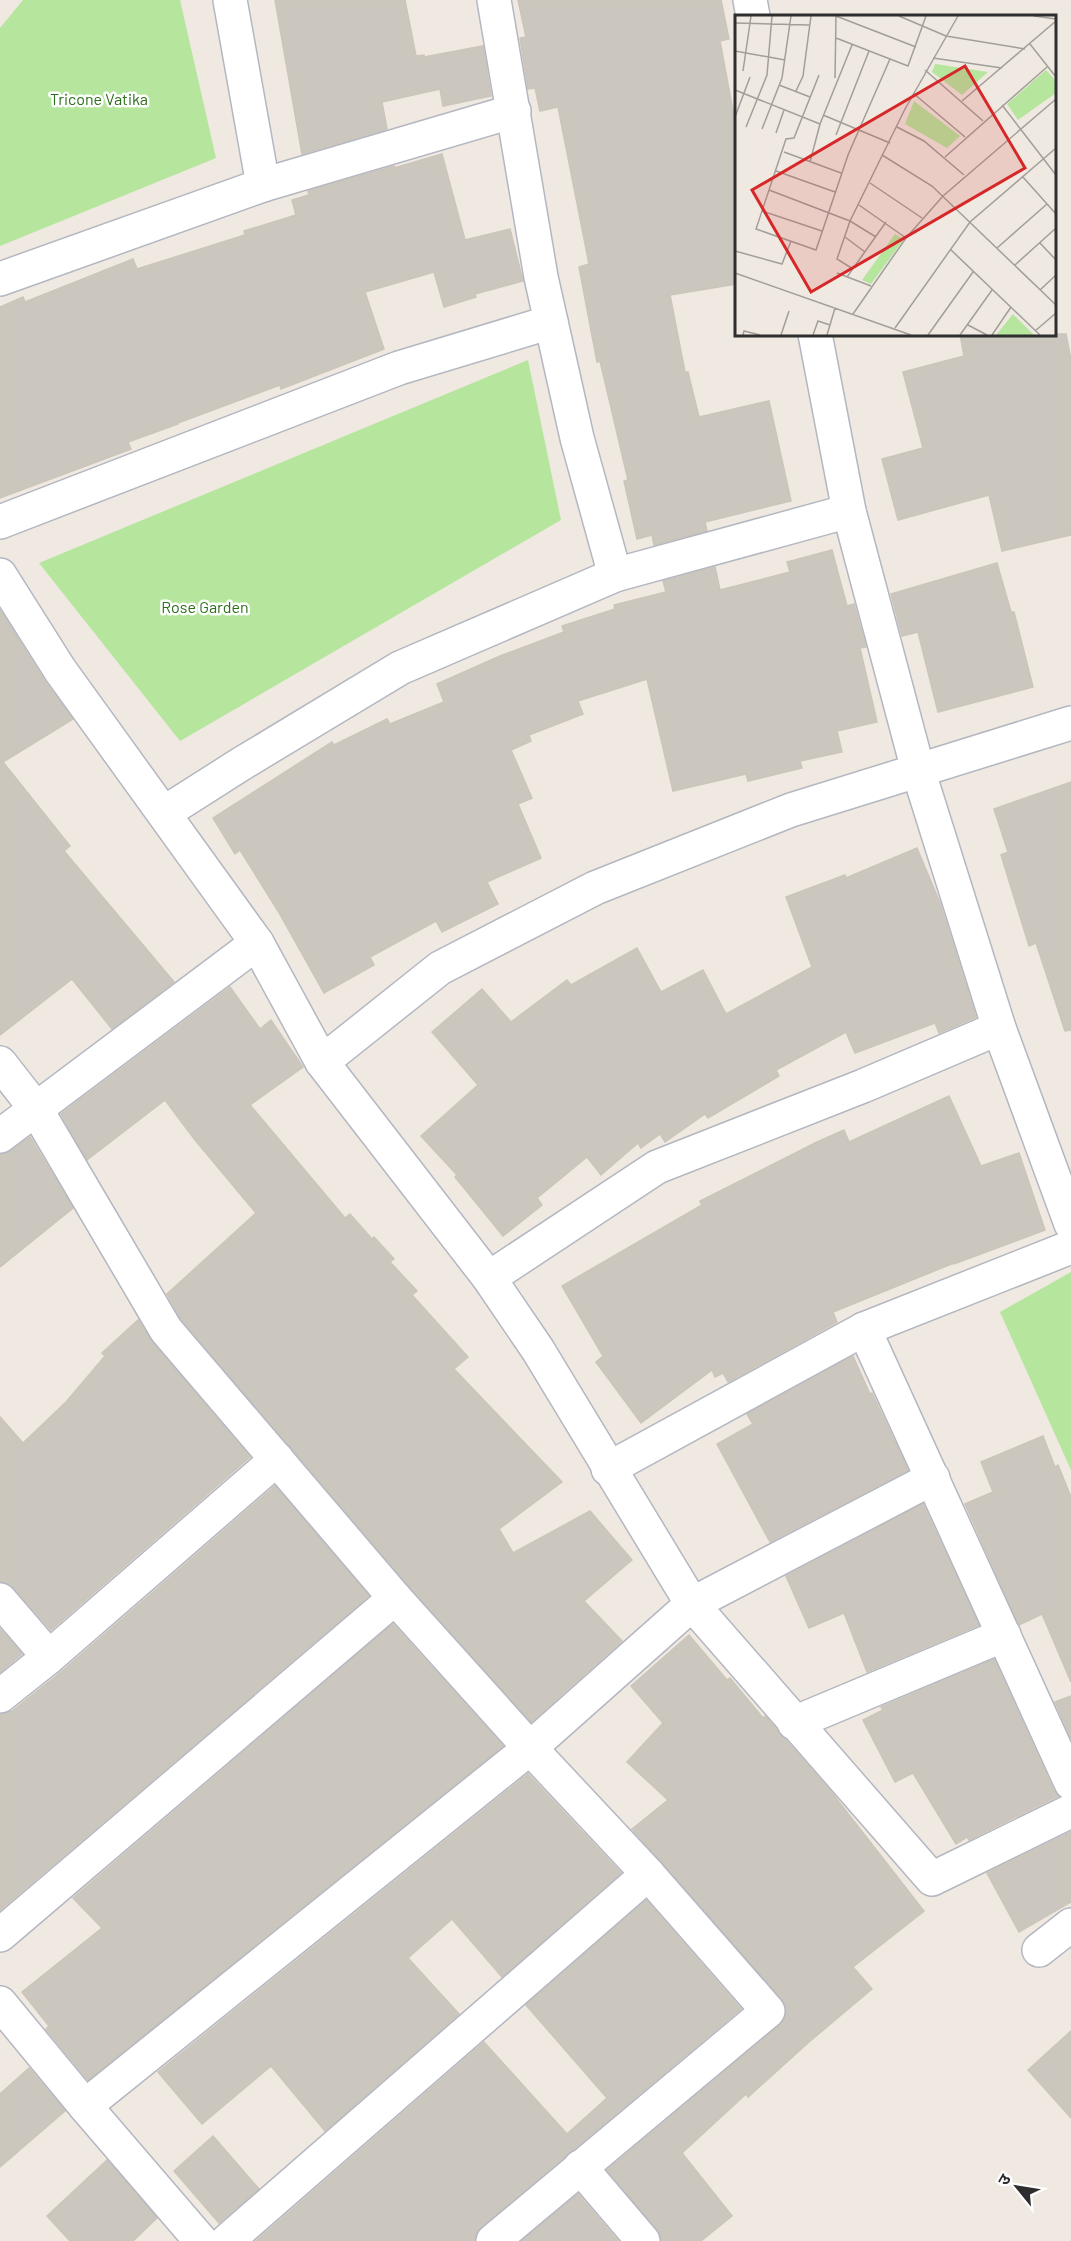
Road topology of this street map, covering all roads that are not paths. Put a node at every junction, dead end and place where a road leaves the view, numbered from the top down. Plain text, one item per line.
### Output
1 (230, 0) edge
2 (494, 0) edge
3 (750, 0) edge
4 (753, 15) edge
5 (514, 111) junction
6 (263, 185) junction
7 (0, 279) edge
8 (551, 322) junction
9 (815, 336) edge
10 (849, 511) junction
11 (0, 522) edge
12 (0, 574) edge
13 (615, 575) junction
14 (1071, 723) edge
15 (918, 770) junction
16 (164, 813) junction
17 (257, 944) junction
18 (999, 1028) junction
19 (322, 1062) junction
20 (0, 1063) edge
21 (36, 1109) junction
22 (0, 1136) edge
23 (1071, 1224) edge
24 (1071, 1247) edge
25 (489, 1278) junction
26 (864, 1329) junction
27 (277, 1459) junction
28 (608, 1469) junction
29 (933, 1478) junction
30 (395, 1598) junction
31 (0, 1600) edge
32 (692, 1604) junction
33 (1004, 1635) junction
34 (49, 1657) junction
35 (0, 1696) edge
36 (794, 1723) junction
37 (530, 1748) junction
38 (1071, 1783) edge
39 (1071, 1811) edge
40 (648, 1874) junction
41 (1071, 1925) edge
42 (0, 1935) edge
43 (1039, 1950) dead end
44 (0, 2003) edge
45 (85, 2106) junction
46 (580, 2167) junction
47 (201, 2241) edge
48 (227, 2241) edge
49 (493, 2241) edge
50 (643, 2241) edge

1 - 6 street
2 - 5 street
3 - 4 street
5 - 6 street
5 - 8 street
6 - 7 street
8 - 11 street
8 - 13 street
9 - 10 street
10 - 13 street
10 - 15 street
12 - 16 street
13 - 16 street
14 - 15 street
15 - 18 street
15 - 19 street
16 - 17 street
17 - 19 street
17 - 21 street
18 - 23 street
18 - 25 street
19 - 25 street
20 - 21 street
21 - 22 street
21 - 27 street
24 - 26 street
25 - 28 street
26 - 28 street
26 - 29 street
27 - 30 street
27 - 34 street
28 - 32 street
29 - 32 street
29 - 33 street
30 - 37 street
30 - 42 street
31 - 34 street
32 - 36 street
32 - 37 street
33 - 36 street
33 - 38 street
34 - 35 street
36 - 39 street
37 - 40 street
37 - 45 street
40 - 46 street
40 - 48 street
41 - 43 street
44 - 45 street
45 - 47 street
46 - 49 street
46 - 50 street

